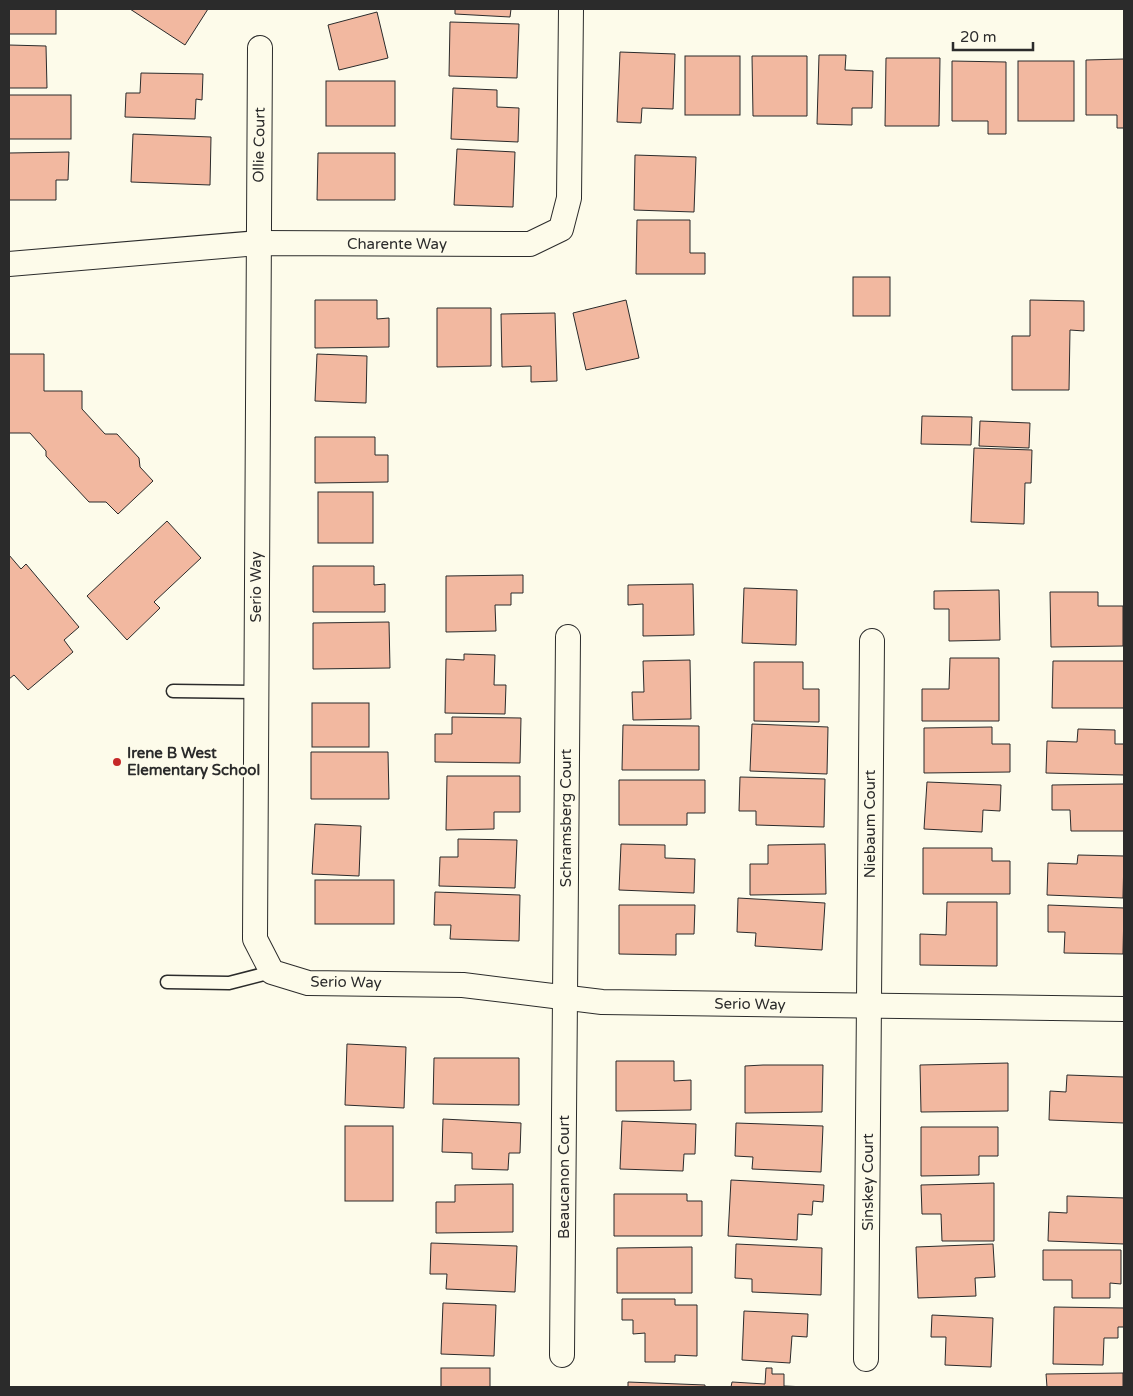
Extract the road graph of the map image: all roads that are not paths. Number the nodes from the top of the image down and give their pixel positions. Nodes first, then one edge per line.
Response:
1 (571, 9) edge
2 (260, 48) dead end
3 (258, 243) junction
4 (9, 264) edge
5 (568, 638) dead end
6 (872, 641) dead end
7 (173, 691) dead end
8 (255, 692) junction
9 (272, 972) junction
10 (167, 982) dead end
11 (565, 999) junction
12 (869, 1006) junction
13 (1124, 1009) edge
14 (562, 1355) dead end
15 (866, 1359) dead end

1 - 3 street, Charente Way
2 - 3 street, Ollie Court
3 - 4 street, Charente Way
3 - 8 street, Serio Way
5 - 11 street, Schramsberg Court
6 - 12 street, Niebaum Court
7 - 8 lane
8 - 9 street, Serio Way
9 - 10 lane
9 - 11 street, Serio Way
11 - 12 street, Serio Way
11 - 14 street, Beaucanon Court
12 - 13 street, Serio Way
12 - 15 street, Sinskey Court

